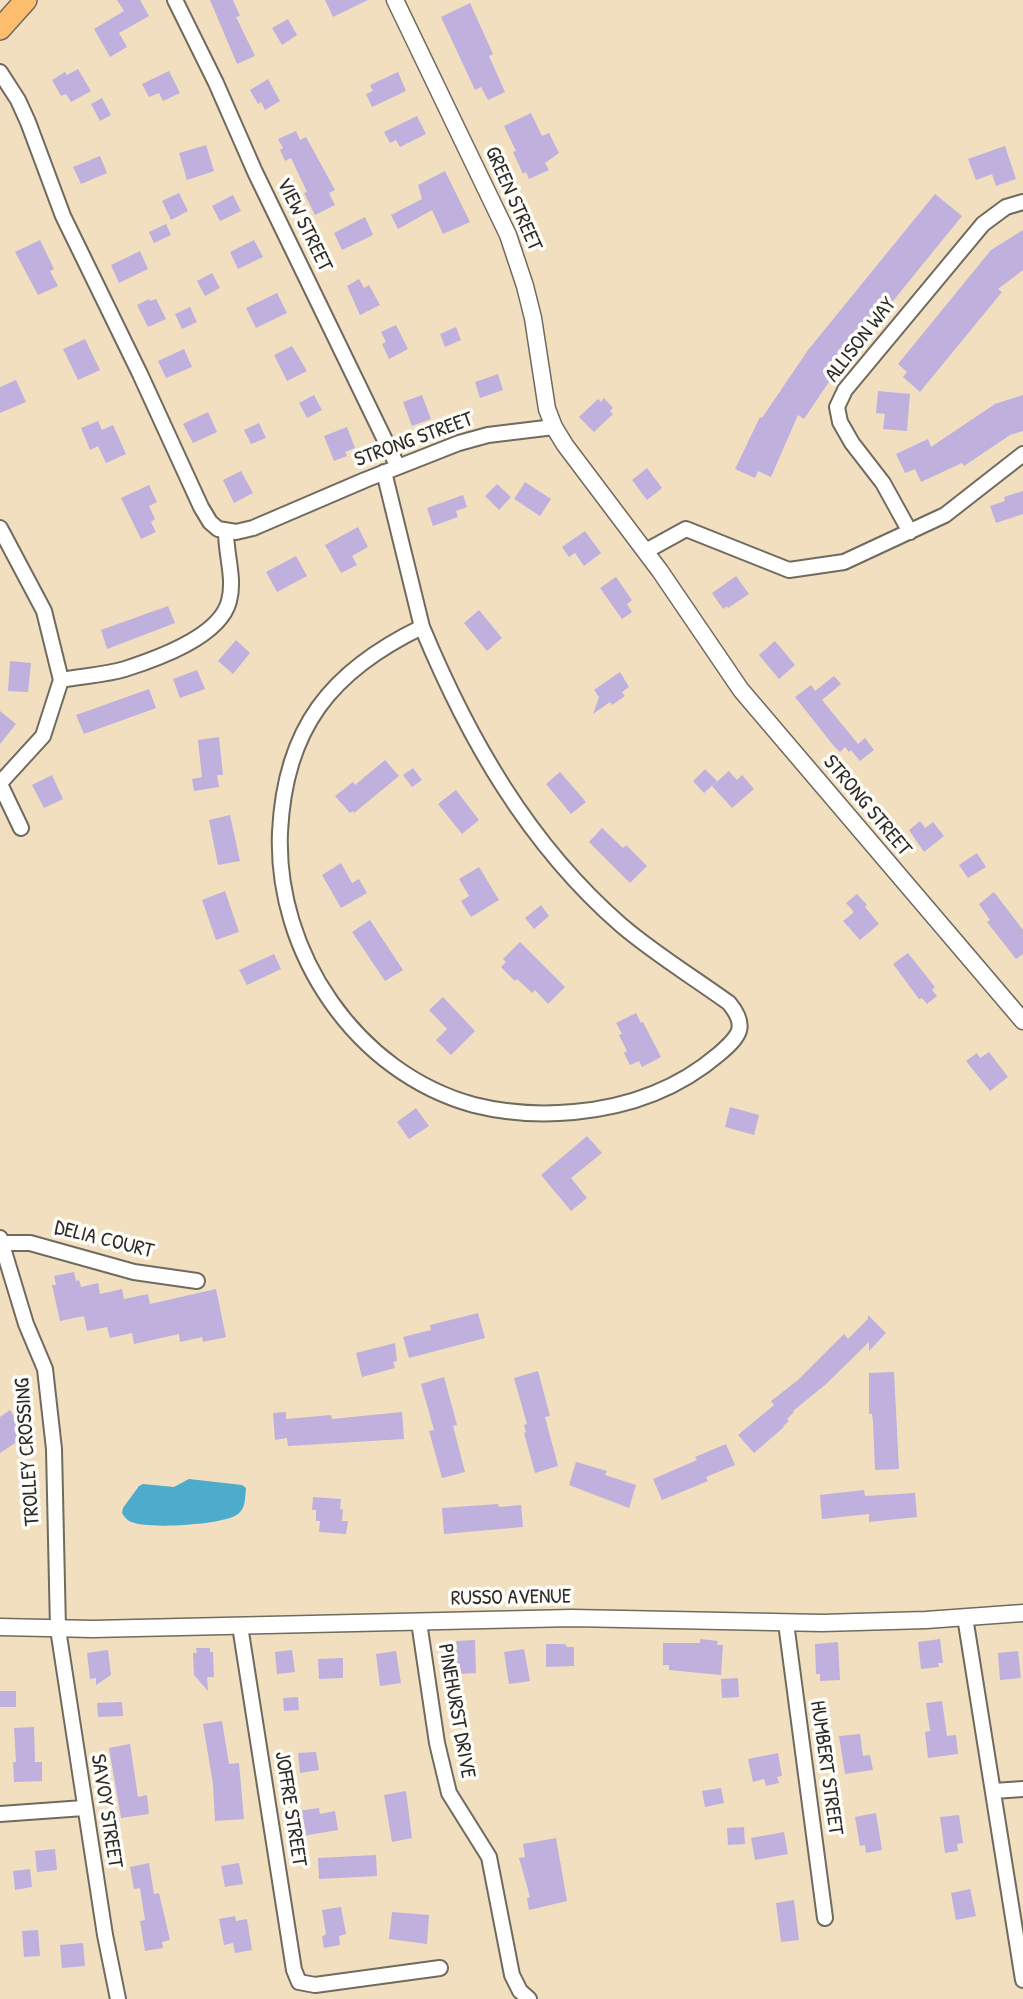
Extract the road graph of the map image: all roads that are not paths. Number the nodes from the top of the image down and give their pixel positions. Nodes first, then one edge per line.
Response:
1 (26, 0) edge
2 (175, 0) edge
3 (395, 0) edge
4 (0, 29) edge
5 (0, 72) edge
6 (1023, 202) edge
7 (554, 428) junction
8 (1023, 454) edge
9 (391, 470) junction
10 (0, 527) edge
11 (226, 532) junction
12 (910, 532) junction
13 (646, 551) junction
14 (422, 626) junction
15 (61, 680) junction
16 (0, 783) edge
17 (21, 828) dead end
18 (1023, 1021) edge
19 (1, 1241) edge
20 (197, 1281) dead end
21 (1023, 1613) edge
22 (965, 1617) junction
23 (419, 1622) junction
24 (786, 1623) junction
25 (240, 1626) junction
26 (0, 1628) edge
27 (58, 1629) junction
28 (1023, 1789) edge
29 (994, 1791) junction
30 (84, 1808) junction
31 (0, 1814) edge
32 (825, 1918) dead end
33 (1021, 1962) edge
34 (440, 1968) dead end
35 (1023, 1980) edge
36 (118, 1999) edge
37 (529, 1999) edge

1 - 4 main road
2 - 9 street, VIEW STREET
3 - 7 street, GREEN STREET
5 - 11 street
6 - 12 street, ALLISON WAY
7 - 9 street, STRONG STREET
7 - 13 street, STRONG STREET
8 - 12 street
9 - 11 street, STRONG STREET
9 - 14 street, VIEW STREET
10 - 15 street
11 - 15 street
12 - 13 street
13 - 18 street, STRONG STREET
14 - 14 street, VIEW STREET
15 - 16 street
16 - 17 street
19 - 20 street, DELIA COURT
19 - 27 street, TROLLEY CROSSING
21 - 22 street, RUSSO AVENUE
22 - 24 street, RUSSO AVENUE
22 - 29 street
23 - 24 street, RUSSO AVENUE
23 - 25 street, RUSSO AVENUE
23 - 37 street, PINEHURST DRIVE
24 - 32 street, HUMBERT STREET
25 - 27 street, RUSSO AVENUE
25 - 34 street, JOFFRE STREET
26 - 27 street, RUSSO AVENUE
27 - 30 street, SAVOY STREET
28 - 29 street
29 - 33 street
30 - 31 street
30 - 36 street, SAVOY STREET
33 - 35 street

